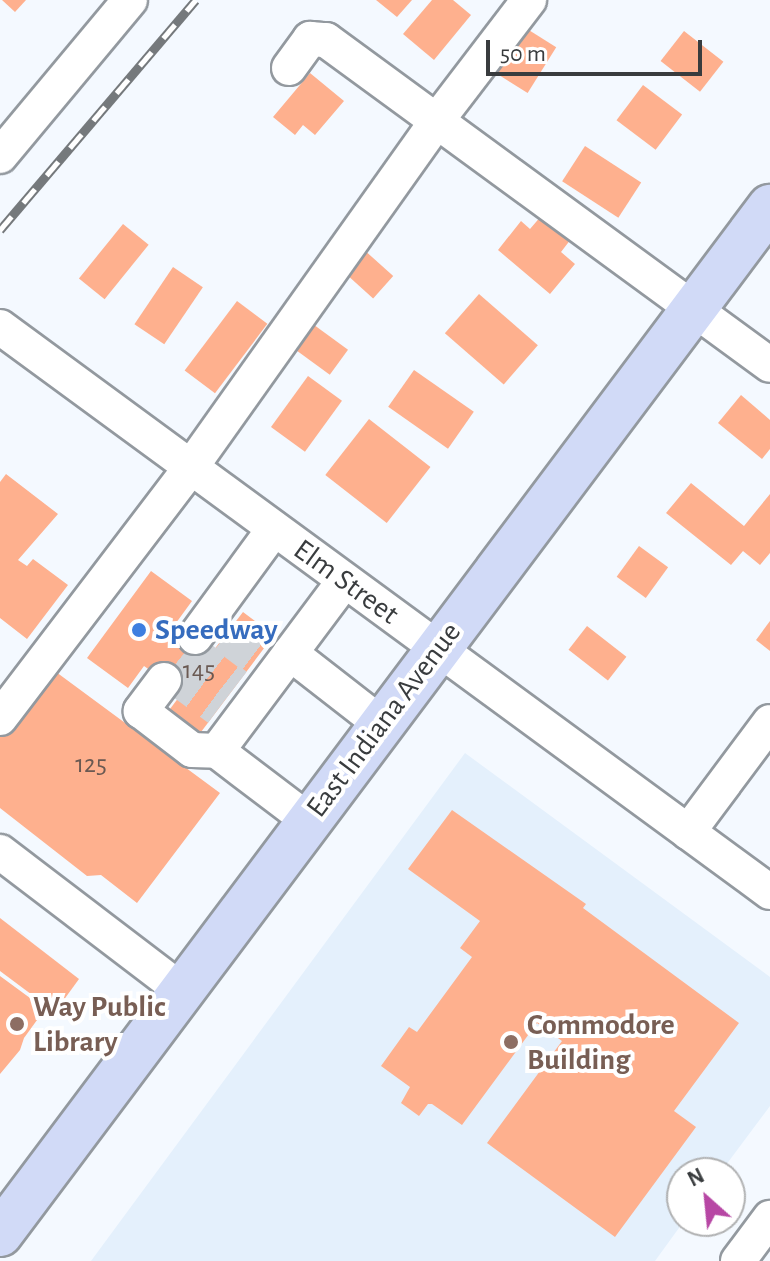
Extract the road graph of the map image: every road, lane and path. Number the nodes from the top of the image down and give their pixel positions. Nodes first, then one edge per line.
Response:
1 (130, 0) edge
2 (529, 0) edge
3 (289, 68) dead end
4 (438, 119) junction
5 (0, 156) edge
6 (770, 207) edge
7 (694, 308) junction
8 (0, 327) edge
9 (770, 365) edge
10 (191, 467) junction
11 (274, 529) junction
12 (344, 581) junction
13 (209, 631) dead end
14 (437, 648) junction
15 (164, 680) dead end
16 (248, 695) junction
17 (0, 718) edge
18 (770, 722) edge
19 (380, 723) junction
20 (308, 820) junction
21 (688, 832) junction
22 (0, 852) edge
23 (770, 892) edge
24 (181, 990) junction
25 (770, 1218) edge
26 (0, 1234) edge
27 (738, 1261) edge

1 - 5 street
2 - 4 street
3 - 4 street
4 - 7 street
4 - 10 street
6 - 7 main road, East Indiana Avenue
7 - 9 street
7 - 14 main road, East Indiana Avenue
8 - 10 street, Elm Street
10 - 11 street, Elm Street
10 - 17 street
11 - 12 street, Elm Street
11 - 13 street
12 - 14 street, Elm Street
12 - 16 street
14 - 19 main road, East Indiana Avenue
14 - 21 street, Elm Street
15 - 16 street
16 - 19 street
16 - 20 street
18 - 21 street
19 - 20 main road, East Indiana Avenue
20 - 24 main road, East Indiana Avenue
21 - 23 street, Elm Street
22 - 24 street
24 - 26 main road, East Indiana Avenue
25 - 27 street

